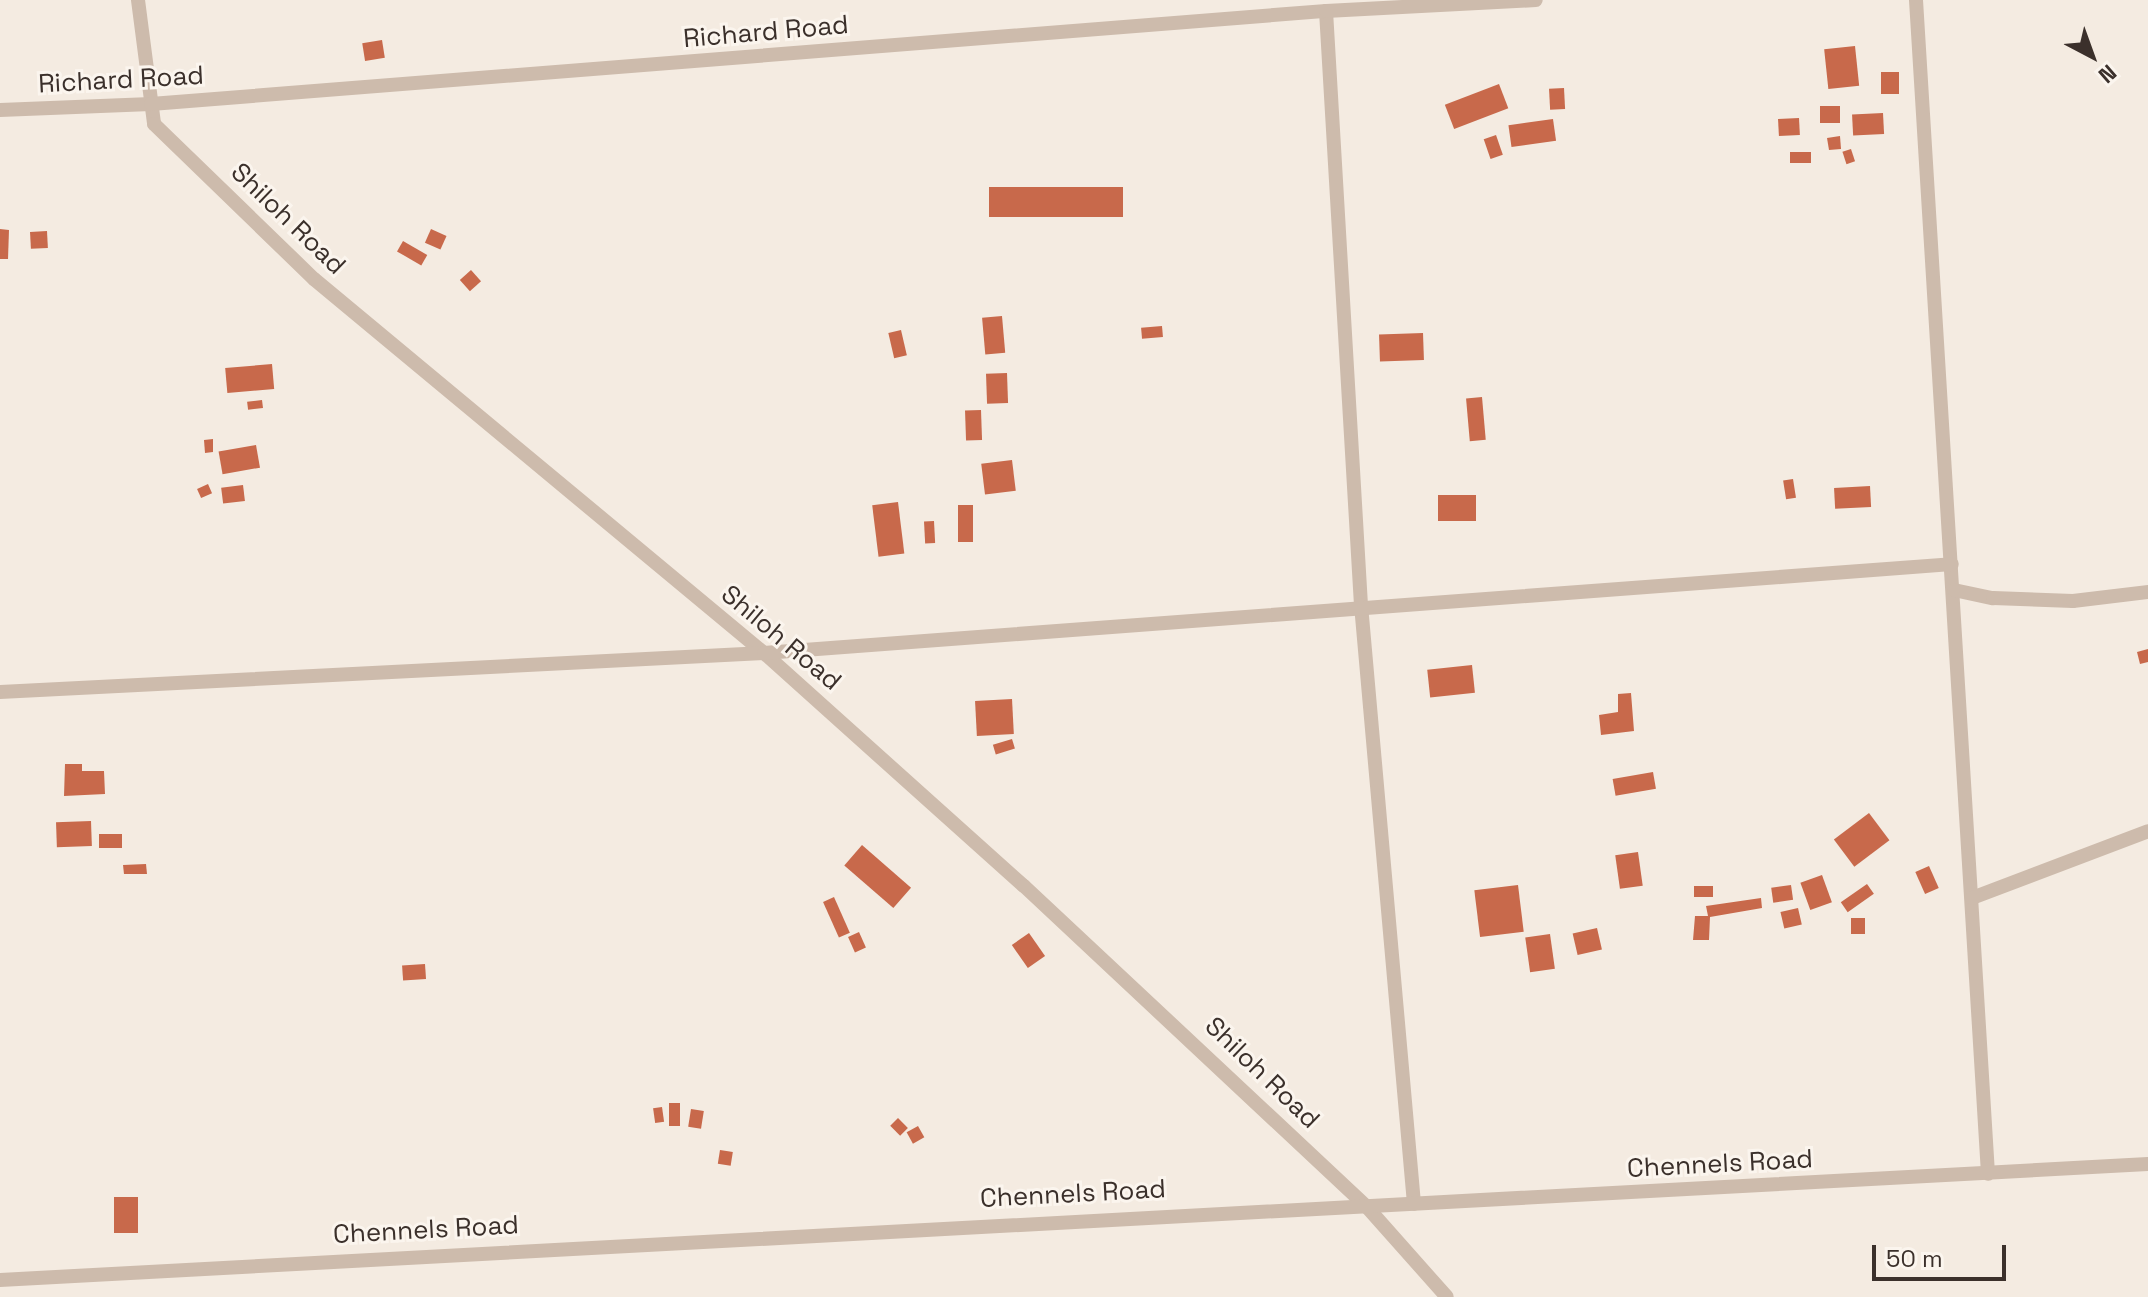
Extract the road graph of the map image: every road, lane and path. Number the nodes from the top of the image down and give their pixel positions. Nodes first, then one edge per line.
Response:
1 (138, 0) edge
2 (1536, 0) edge
3 (1916, 0) edge
4 (1326, 11) junction
5 (151, 104) junction
6 (0, 110) edge
7 (1952, 564) junction
8 (1954, 590) junction
9 (2148, 592) edge
10 (1361, 605) junction
11 (764, 653) junction
12 (0, 692) edge
13 (2148, 831) edge
14 (1972, 898) junction
15 (2148, 1164) edge
16 (1988, 1174) junction
17 (1414, 1204) junction
18 (1367, 1207) junction
19 (0, 1280) edge
20 (1447, 1297) edge

1 - 5 street, Shiloh Road
2 - 4 street, Richard Road
3 - 7 street
4 - 5 street, Richard Road
4 - 10 street
5 - 6 street, Richard Road
5 - 11 street, Shiloh Road
7 - 8 street
7 - 10 street
8 - 9 street
8 - 14 street
10 - 11 street
10 - 17 street
11 - 12 street
11 - 18 street, Shiloh Road
13 - 14 street
14 - 16 street
15 - 16 street, Chennels Road
16 - 17 street, Chennels Road
17 - 18 street, Chennels Road
18 - 19 street, Chennels Road
18 - 20 street, Shiloh Road

